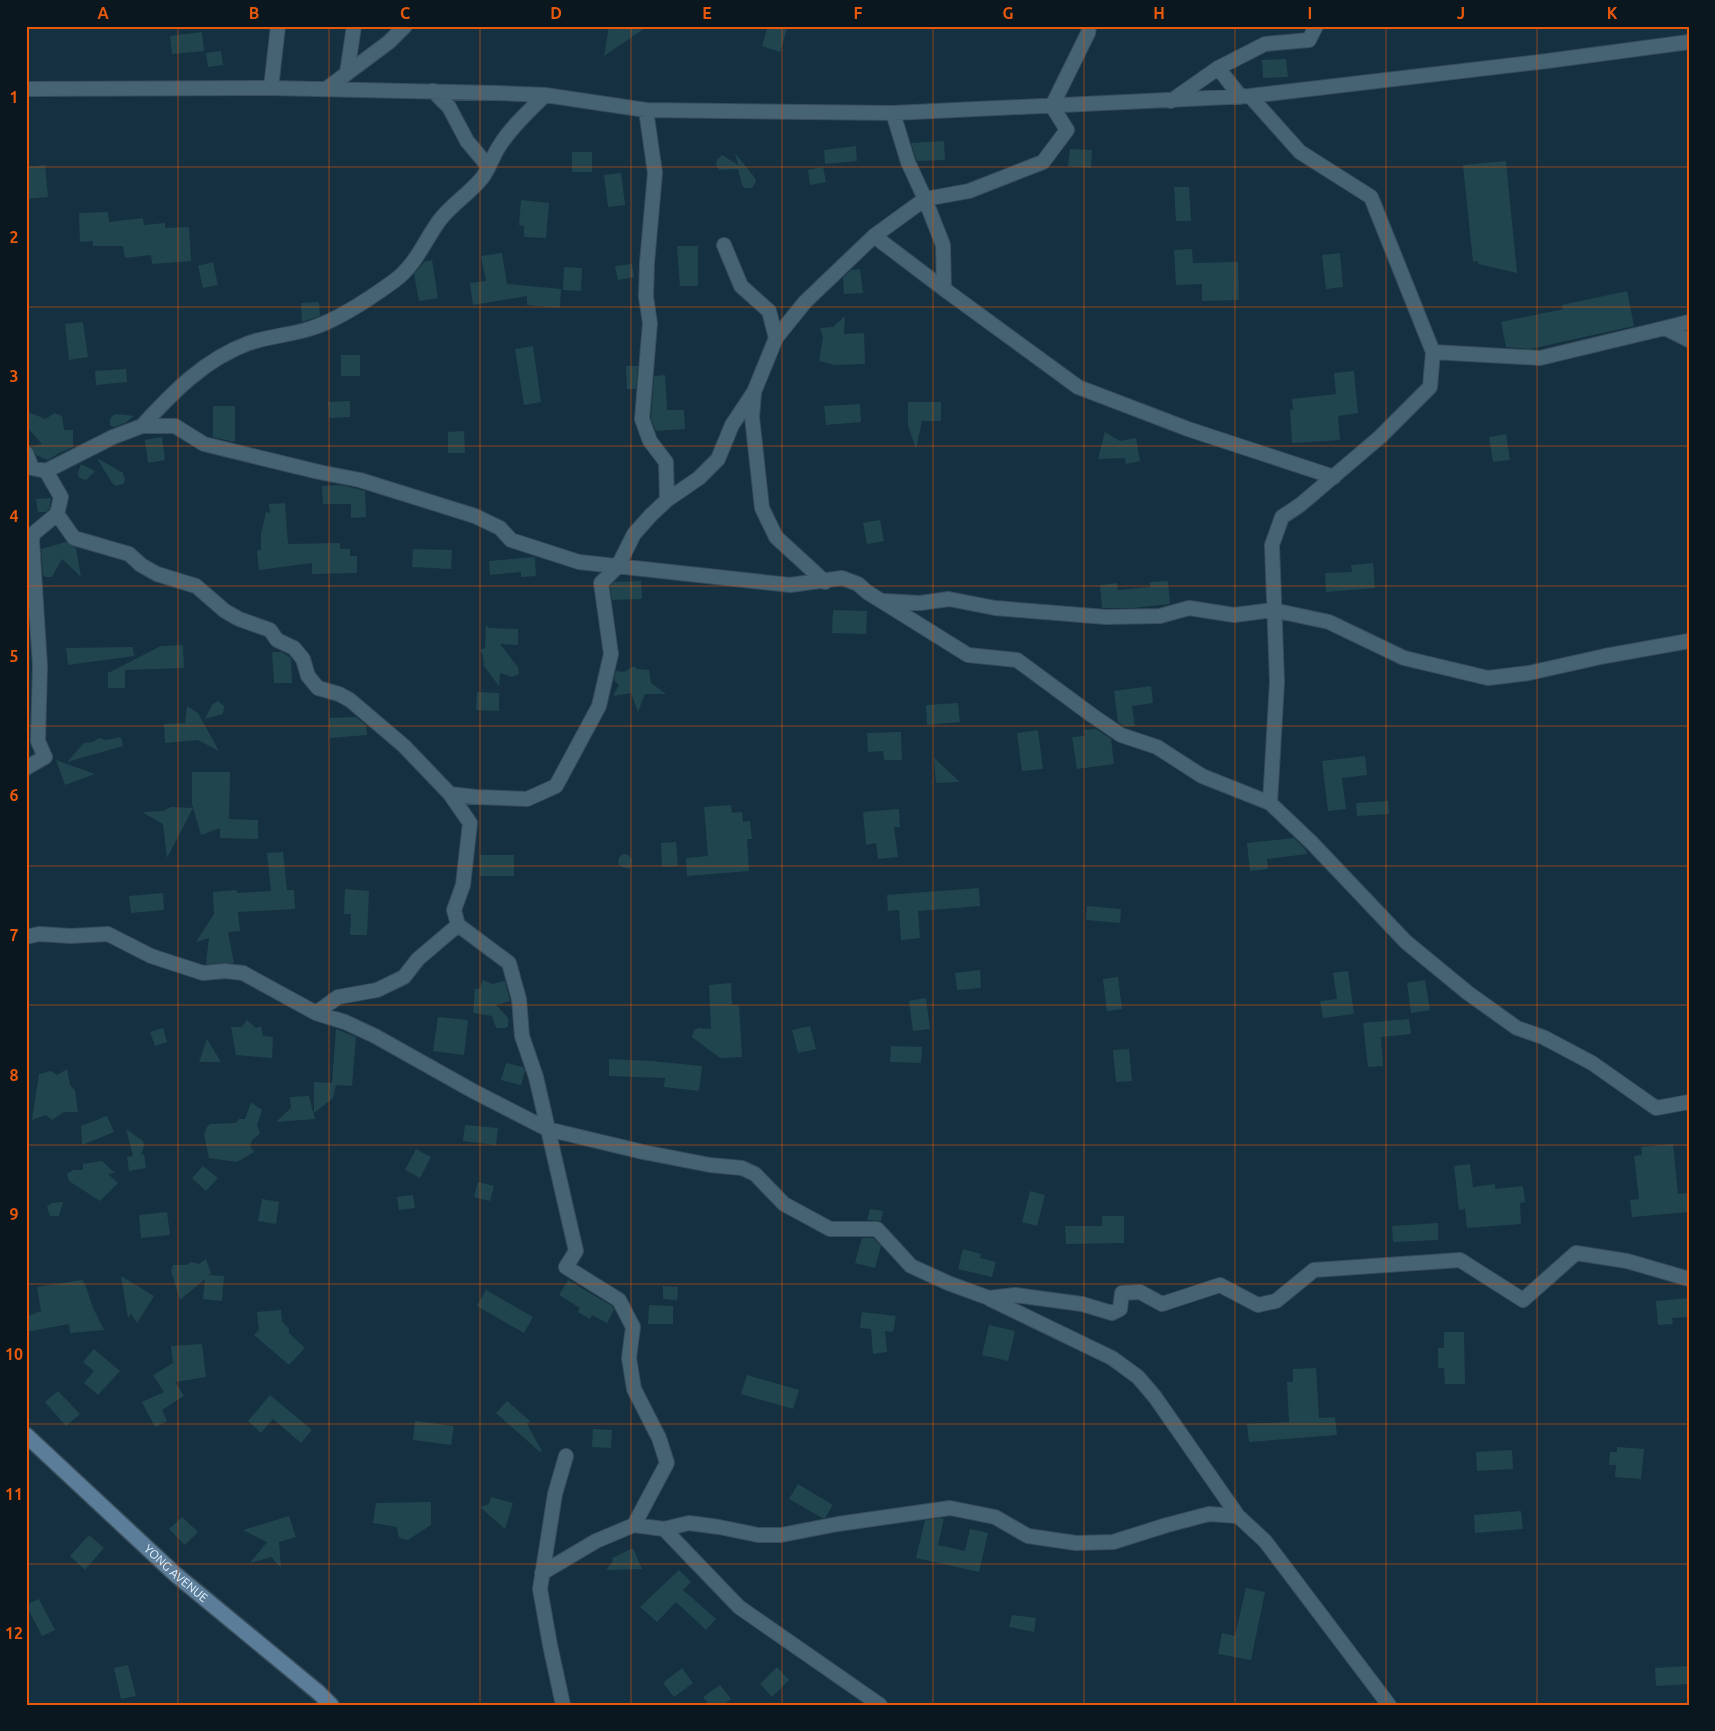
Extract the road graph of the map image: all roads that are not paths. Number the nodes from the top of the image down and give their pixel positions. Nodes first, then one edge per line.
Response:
1 (278, 26) edge
2 (354, 26) edge
3 (405, 26) edge
4 (1089, 26) edge
5 (1316, 26) edge
6 (1689, 42) edge
7 (1218, 68) junction
8 (347, 73) junction
9 (271, 88) junction
10 (26, 89) edge
11 (326, 89) junction
12 (433, 92) junction
13 (546, 95) junction
14 (1245, 97) junction
15 (1171, 101) junction
16 (1052, 106) junction
17 (646, 110) junction
18 (893, 113) junction
19 (488, 166) junction
20 (925, 199) junction
21 (874, 236) junction
22 (724, 245) dead end
23 (944, 289) junction
24 (1689, 322) edge
25 (1665, 328) junction
26 (776, 338) junction
27 (1689, 340) edge
28 (1433, 352) junction
29 (754, 392) junction
30 (142, 426) junction
31 (26, 453) edge
32 (29, 468) edge
33 (46, 471) junction
34 (1334, 477) junction
35 (668, 500) junction
36 (56, 514) junction
37 (618, 566) junction
38 (825, 582) junction
39 (884, 601) junction
40 (1273, 610) junction
41 (1689, 641) edge
42 (40, 666) junction
43 (26, 670) edge
44 (26, 768) edge
45 (450, 794) junction
46 (1270, 803) junction
47 (458, 925) junction
48 (26, 937) edge
49 (316, 1013) junction
50 (1689, 1102) edge
51 (547, 1129) junction
52 (1689, 1279) edge
53 (989, 1298) junction
54 (26, 1436) edge
55 (566, 1456) dead end
56 (1238, 1516) junction
57 (634, 1525) junction
58 (664, 1529) junction
59 (542, 1573) junction
60 (331, 1705) edge
61 (563, 1705) edge
62 (880, 1705) edge
63 (1389, 1705) edge

1 - 9 street
2 - 8 street
3 - 8 street
4 - 16 street
5 - 7 street
6 - 14 street
7 - 14 street
7 - 15 street
8 - 11 street
9 - 10 street
9 - 11 street
11 - 12 street
12 - 13 street
12 - 19 street
13 - 17 street
13 - 19 street
14 - 15 street
14 - 28 street
15 - 16 street
16 - 18 street
16 - 20 street
17 - 18 street
17 - 35 street
18 - 20 street
19 - 30 street
20 - 21 street
20 - 23 street
21 - 23 street
21 - 26 street
22 - 26 street
23 - 34 street
24 - 25 street
25 - 27 street
25 - 28 street
26 - 29 street
28 - 34 street
29 - 35 street
29 - 38 street
30 - 33 street
30 - 37 street
31 - 32 street
32 - 33 street
33 - 36 street
34 - 40 street
35 - 37 street
36 - 42 street
36 - 45 street
37 - 38 street
37 - 45 street
38 - 39 street
39 - 40 street
39 - 46 street
40 - 41 street
40 - 46 street
42 - 43 street
42 - 44 street
45 - 47 street
46 - 50 street
47 - 49 street
47 - 51 street
48 - 49 street
49 - 51 street
51 - 53 street
51 - 57 street
52 - 53 street
53 - 56 street
54 - 60 street, YONG AVENUE
55 - 59 street
56 - 58 street
56 - 63 street
57 - 58 street
57 - 59 street
58 - 62 street
59 - 61 street

